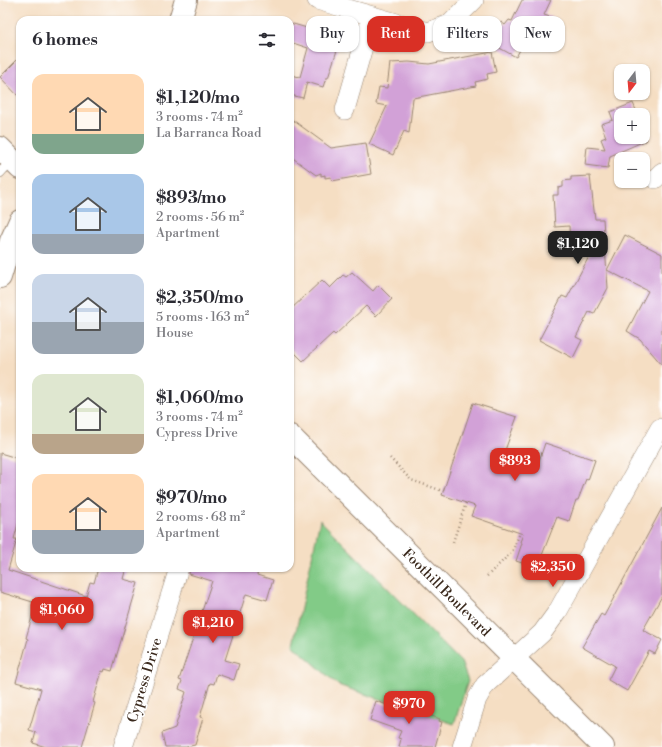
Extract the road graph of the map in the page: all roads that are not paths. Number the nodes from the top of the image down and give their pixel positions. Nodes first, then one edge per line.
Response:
1 (186, 0) edge
2 (317, 0) edge
3 (474, 0) edge
4 (181, 16) edge
5 (372, 16) edge
6 (425, 31) edge
7 (367, 33) edge
8 (345, 110) dead end
9 (16, 230) edge
10 (0, 277) edge
11 (661, 426) edge
12 (294, 440) edge
13 (178, 572) edge
14 (515, 659) junction
15 (124, 747) edge
16 (462, 747) edge
17 (603, 747) edge

1 - 4 main road
2 - 5 street
3 - 6 street
7 - 8 street
9 - 10 main road
11 - 14 street
12 - 14 main road, Foothill Boulevard
13 - 15 street, Cypress Drive
14 - 16 street
14 - 17 main road, Foothill Boulevard

